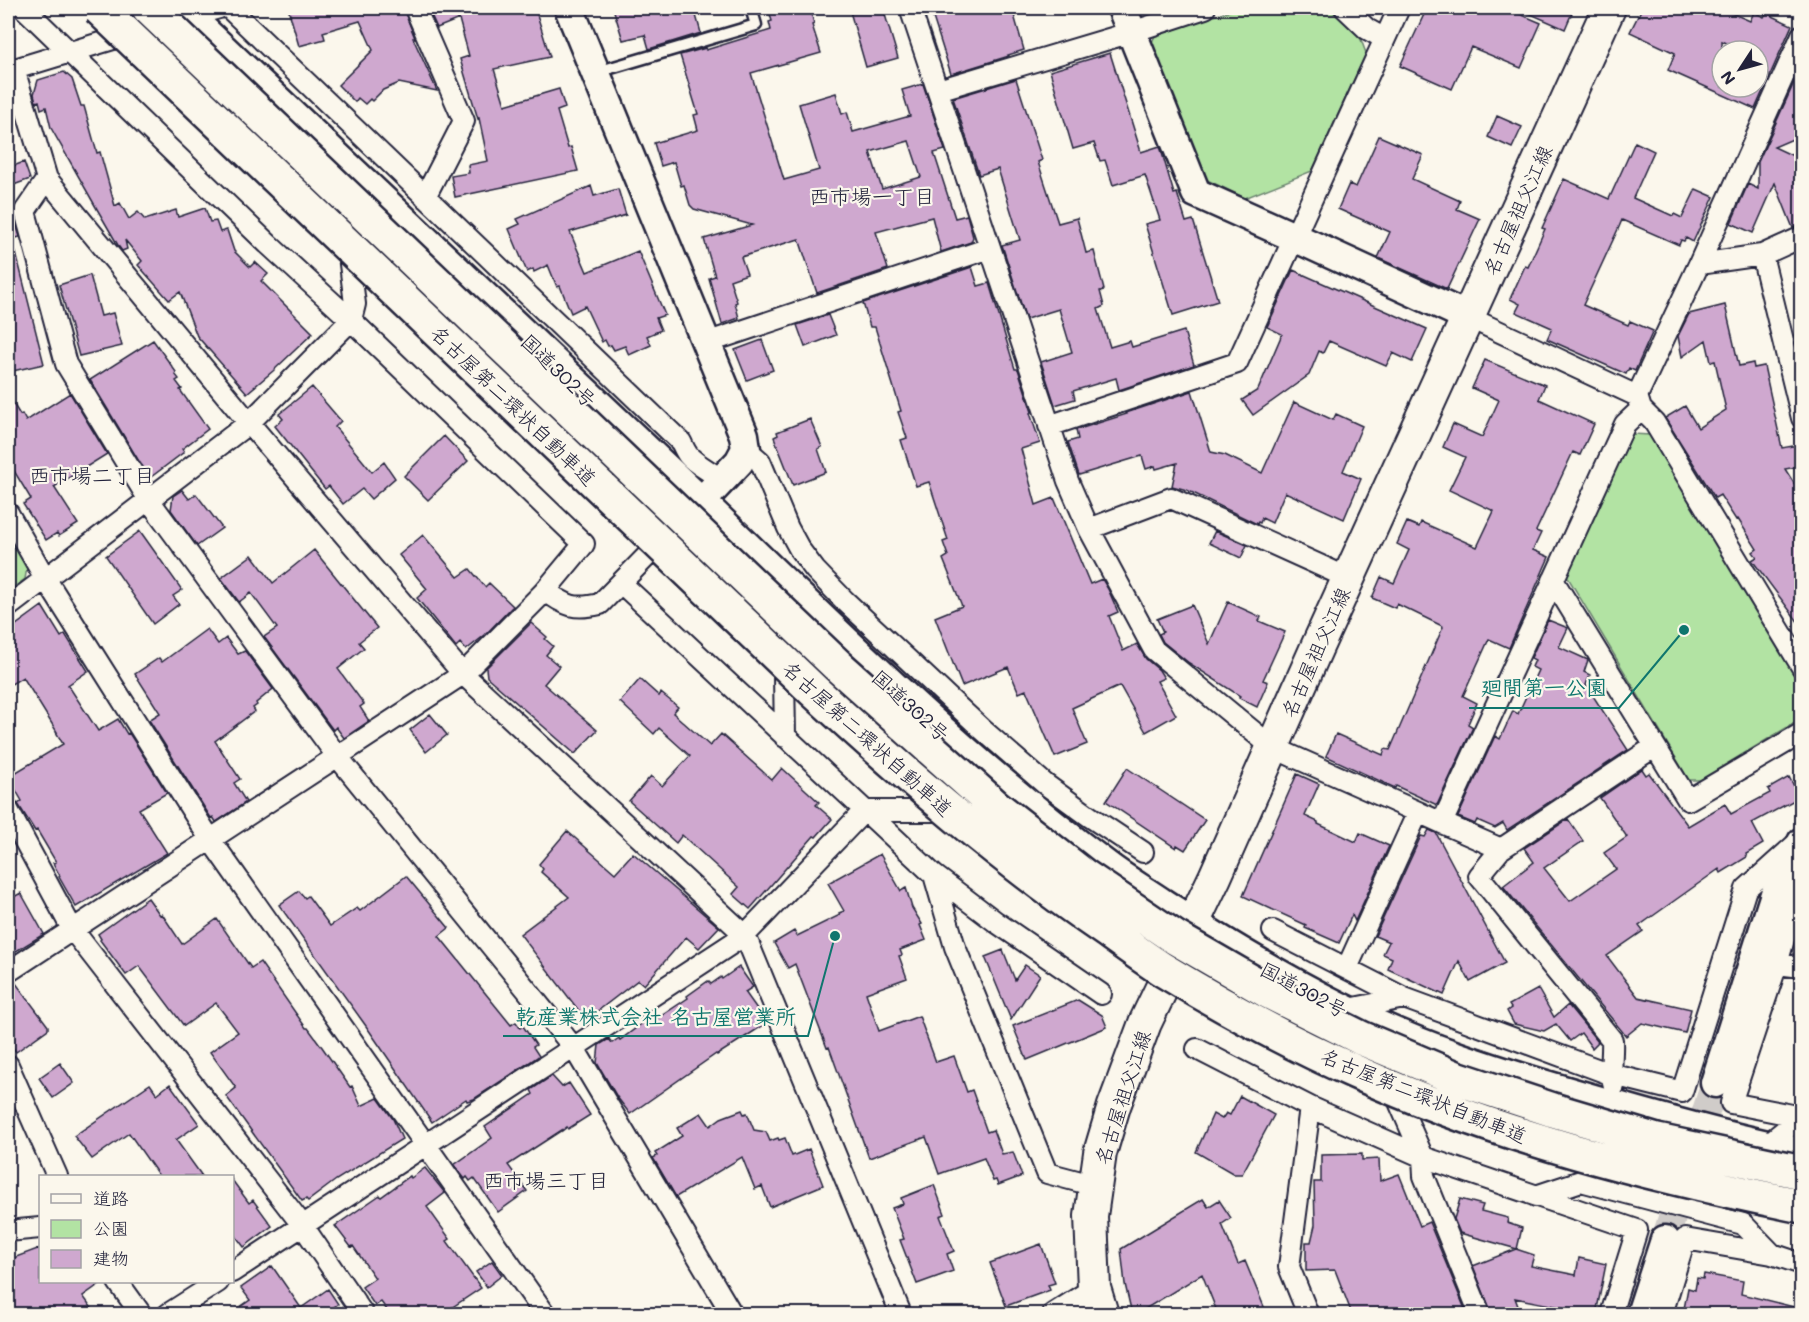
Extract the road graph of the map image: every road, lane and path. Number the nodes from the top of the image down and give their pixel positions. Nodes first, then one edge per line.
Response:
1 (24, 8) edge
2 (99, 8) edge
3 (149, 8) edge
4 (219, 8) edge
5 (229, 8) edge
6 (415, 8) edge
7 (568, 8) edge
8 (751, 8) edge
9 (910, 8) edge
10 (1205, 8) edge
11 (1345, 8) edge
12 (1399, 8) edge
13 (1609, 8) edge
14 (182, 12) edge
15 (1127, 20) edge
16 (1802, 35) edge
17 (1385, 39) junction
18 (69, 51) junction
19 (11, 70) edge
20 (595, 73) junction
21 (938, 90) junction
22 (382, 156) junction
23 (334, 157) junction
24 (47, 179) junction
25 (425, 197) junction
26 (1294, 237) junction
27 (1802, 237) edge
28 (990, 248) junction
29 (1762, 255) junction
30 (1699, 264) junction
31 (550, 317) junction
32 (1468, 317) junction
33 (351, 320) junction
34 (706, 343) junction
35 (556, 367) junction
36 (1639, 402) junction
37 (1802, 418) edge
38 (249, 423) junction
39 (1049, 426) junction
40 (747, 449) junction
41 (722, 480) junction
42 (149, 500) junction
43 (699, 504) junction
44 (8, 513) edge
45 (1089, 529) junction
46 (45, 578) junction
47 (1348, 578) junction
48 (1553, 580) junction
49 (621, 583) junction
50 (545, 591) junction
51 (792, 594) junction
52 (845, 601) junction
53 (8, 607) edge
54 (1802, 667) edge
55 (462, 674) junction
56 (983, 730) junction
57 (1802, 733) edge
58 (785, 737) junction
59 (1272, 747) junction
60 (1654, 747) junction
61 (337, 756) junction
62 (987, 772) junction
63 (8, 810) edge
64 (864, 811) junction
65 (1032, 811) junction
66 (1418, 812) junction
67 (1442, 823) junction
68 (210, 839) junction
69 (1802, 841) edge
70 (1501, 849) junction
71 (1143, 852) dead end
72 (1802, 860) edge
73 (934, 875) junction
74 (1193, 926) junction
75 (72, 929) junction
76 (1273, 931) dead end
77 (745, 935) junction
78 (1777, 964) junction
79 (1802, 967) edge
80 (1347, 968) junction
81 (8, 972) edge
82 (1101, 994) dead end
83 (1404, 998) junction
84 (1353, 1016) junction
85 (574, 1048) junction
86 (1197, 1049) dead end
87 (8, 1065) edge
88 (1610, 1074) junction
89 (1715, 1083) tunnel mouth
90 (1310, 1107) junction
91 (1622, 1110) junction
92 (1801, 1117) edge
93 (426, 1145) junction
94 (1764, 1147) junction
95 (1802, 1155) edge
96 (1423, 1157) junction
97 (1802, 1172) edge
98 (57, 1175) edge
99 (1096, 1186) junction
100 (1536, 1196) junction
101 (1802, 1206) edge
102 (303, 1226) junction
103 (39, 1228) edge
104 (8, 1231) edge
105 (1665, 1240) tunnel mouth
106 (1772, 1254) junction
107 (1802, 1264) edge
108 (234, 1271) edge
109 (119, 1283) edge
110 (215, 1283) edge
111 (1098, 1301) edge
112 (141, 1314) edge
113 (168, 1314) edge
114 (363, 1314) edge
115 (545, 1314) edge
116 (732, 1314) edge
117 (901, 1314) edge
118 (1053, 1314) edge
119 (1308, 1314) edge
120 (1480, 1314) edge
121 (1611, 1314) edge
122 (1641, 1314) edge
123 (1662, 1314) edge

1 - 18 street
2 - 101 highway, 名古屋第二環状自動車道, bridge
3 - 97 highway, 名古屋第二環状自動車道, bridge
4 - 14 street
5 - 22 street
6 - 25 street
7 - 20 street
8 - 20 lane
9 - 21 street
10 - 15 street
11 - 17 street
12 - 17 street
13 - 32 main road, 名古屋祖父江線
14 - 18 street
14 - 23 highway, 国道302号
15 - 21 street
15 - 26 street
16 - 30 street
17 - 26 street
18 - 19 street
18 - 33 street
19 - 24 street
20 - 34 street
21 - 28 street
22 - 23 street
22 - 25 street
23 - 33 street
23 - 35 highway, 国道302号
24 - 38 street
24 - 42 street
25 - 31 street
26 - 32 street
26 - 39 street
27 - 29 street
28 - 34 street
28 - 39 street
29 - 30 street
29 - 37 street
30 - 36 street
31 - 35 street
31 - 41 street
32 - 36 street
32 - 47 main road, 名古屋祖父江線
33 - 38 street
33 - 50 street
34 - 40 street
35 - 43 highway, 国道302号
36 - 48 street
36 - 54 street
38 - 42 street
38 - 55 street
39 - 45 street
40 - 41 street
40 - 52 street
41 - 43 street
42 - 46 street
42 - 61 street
43 - 49 street
43 - 51 highway, 国道302号
44 - 46 street
45 - 47 street
45 - 59 street
46 - 53 street
46 - 68 street
47 - 59 main road, 名古屋祖父江線
48 - 60 street
48 - 67 street
49 - 50 street
49 - 58 street
50 - 55 street
51 - 52 street
51 - 58 street
51 - 62 highway, 国道302号
52 - 56 street
55 - 61 street
55 - 77 street
56 - 62 street
56 - 71 street
57 - 60 street
58 - 64 street
59 - 66 street
59 - 74 main road, 名古屋祖父江線
60 - 70 street
61 - 68 street
61 - 85 street
62 - 65 highway, 国道302号
63 - 75 street
64 - 65 street
64 - 73 street
64 - 77 street
65 - 74 highway, 国道302号
66 - 67 street
66 - 80 street
67 - 70 street
68 - 75 street
68 - 93 street
69 - 88 street
69 - 89 street
70 - 88 street
72 - 78 street
73 - 82 street
73 - 99 street
74 - 84 highway, 国道302号
74 - 99 main road, 名古屋祖父江線
75 - 81 street
75 - 102 street
76 - 80 street
77 - 85 street
77 - 117 street
78 - 79 street
78 - 92 street
80 - 83 street
83 - 84 street
83 - 88 street
84 - 91 highway, 国道302号
84 - 96 street
85 - 93 street
85 - 116 street
86 - 90 street
87 - 98 street
88 - 91 street
90 - 96 street
90 - 119 street
91 - 94 highway, 国道302号
92 - 94 street
93 - 102 street
93 - 115 street
94 - 95 highway, 国道302号
96 - 100 street
96 - 120 street
99 - 111 main road, 名古屋祖父江線
100 - 106 street
100 - 121 street
102 - 108 street
102 - 114 street
103 - 104 street
105 - 122 street
106 - 107 street
106 - 123 street
109 - 112 street
110 - 113 street
111 - 118 street

